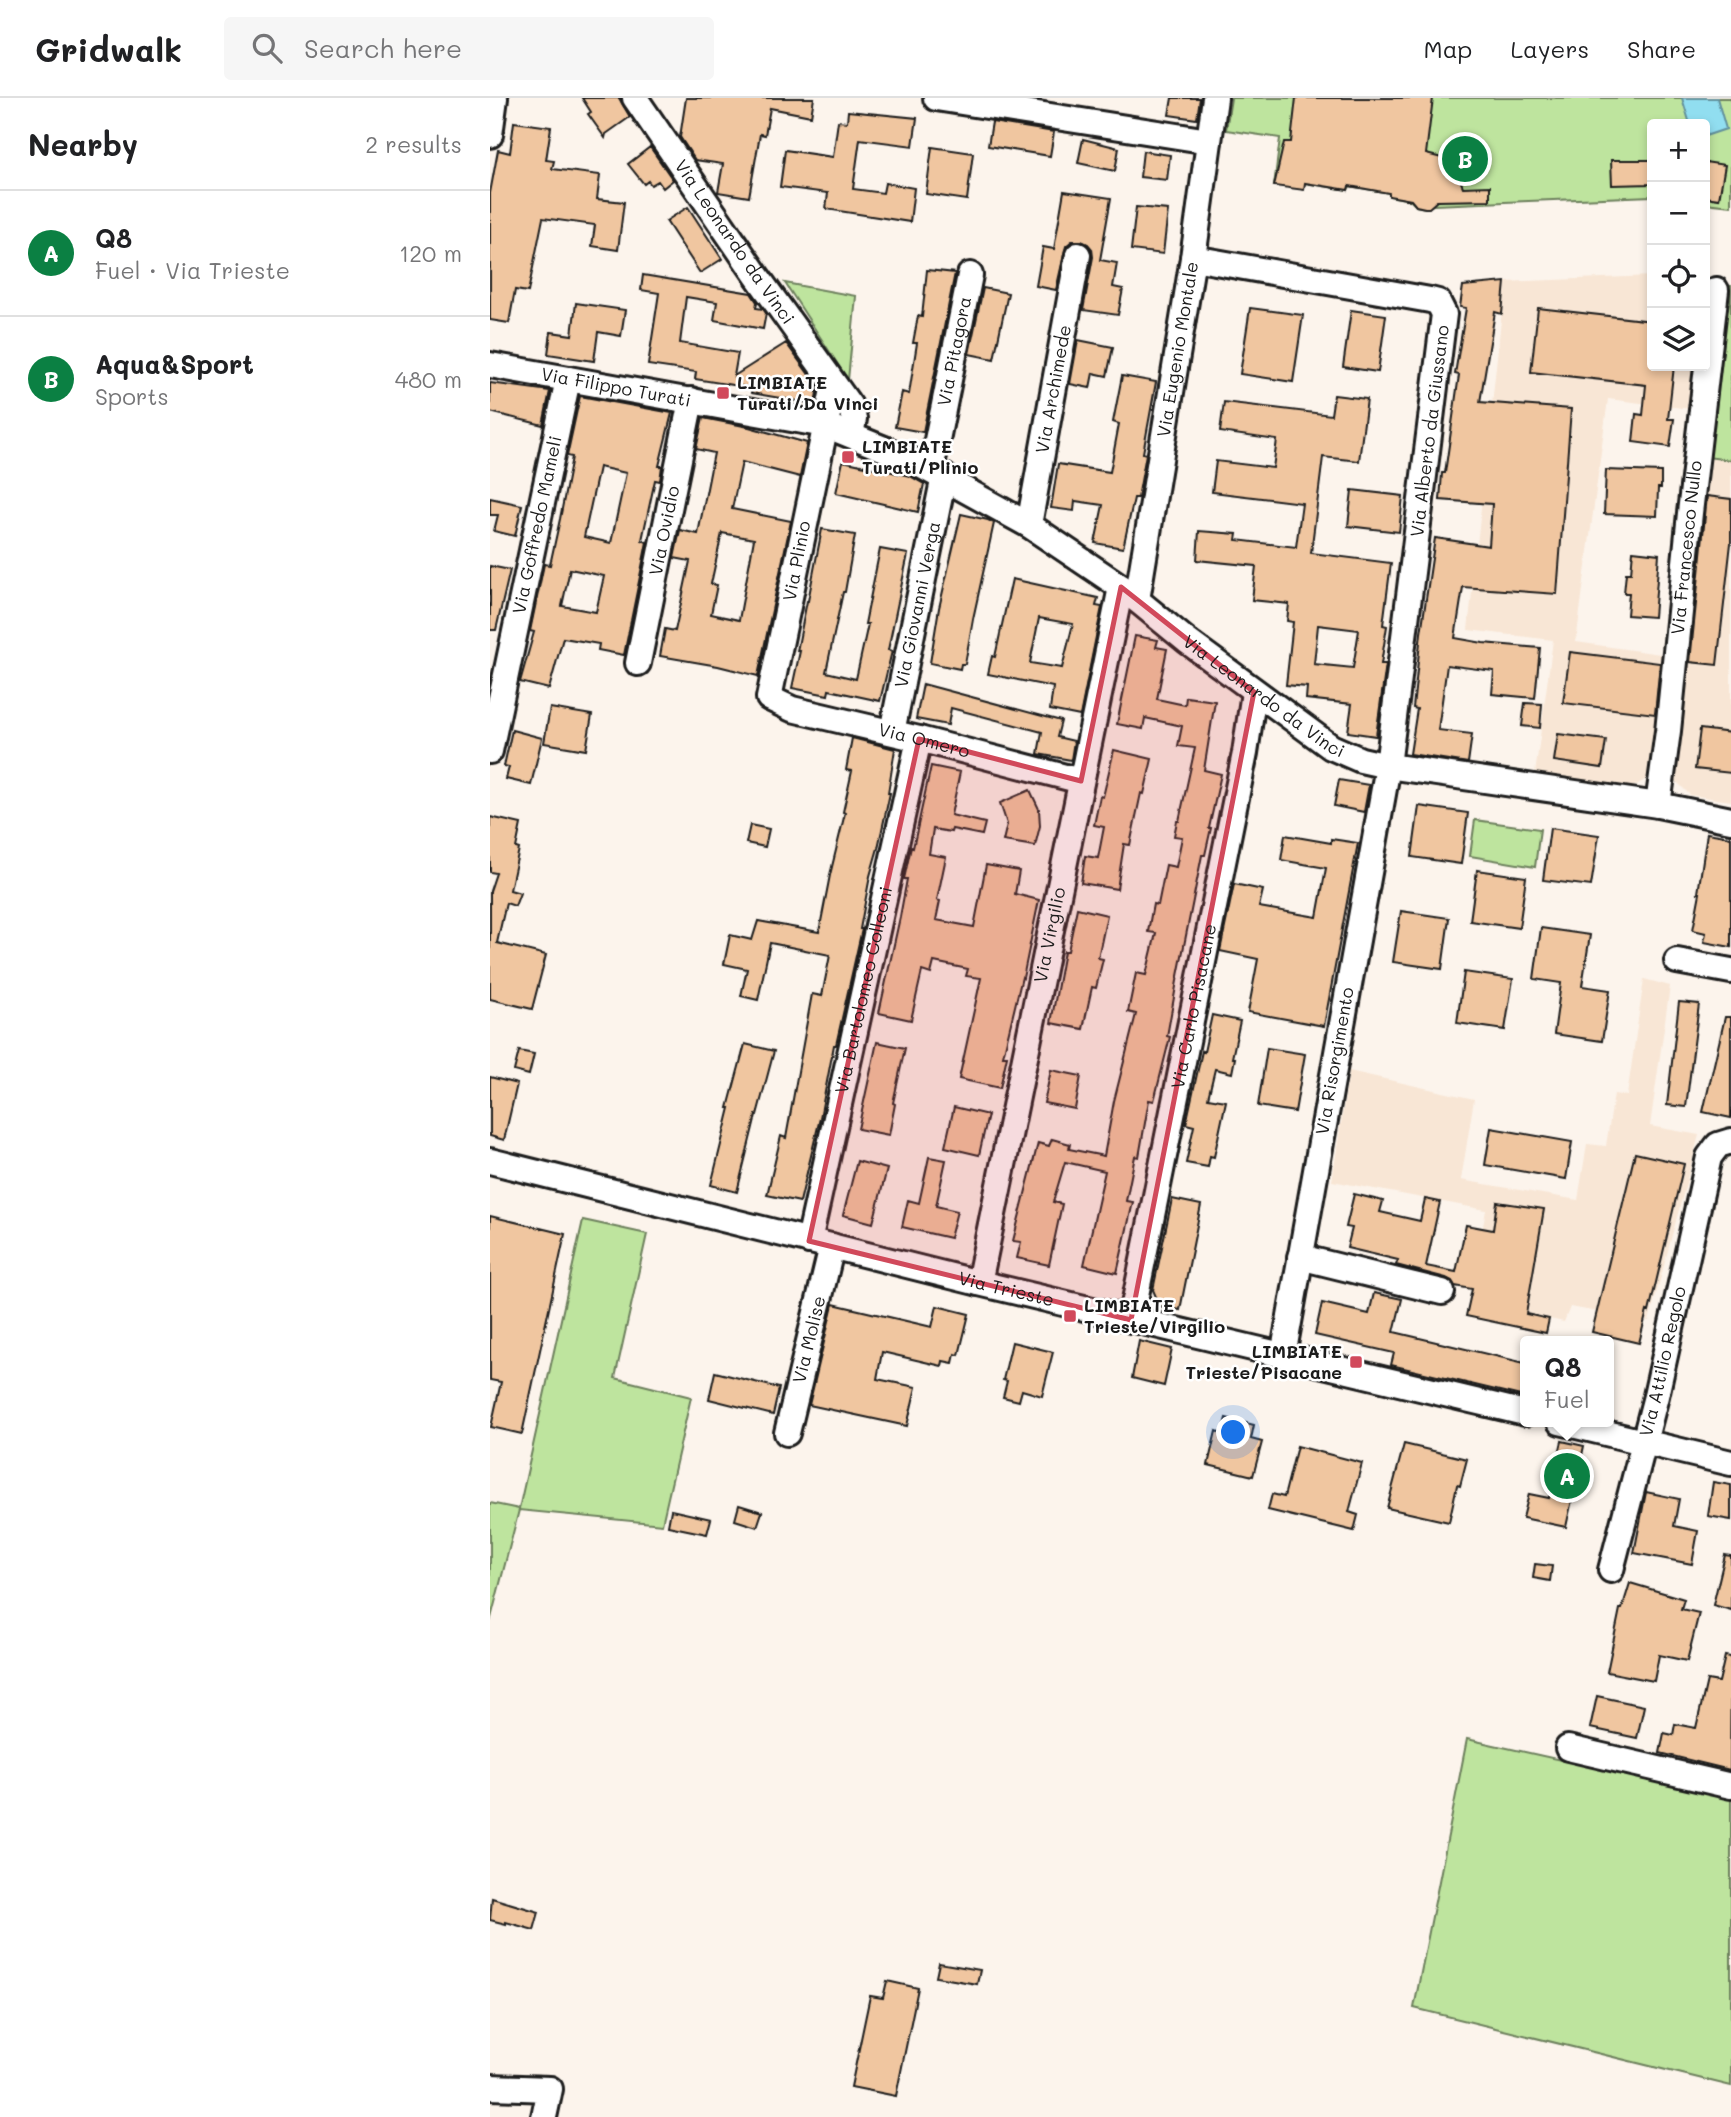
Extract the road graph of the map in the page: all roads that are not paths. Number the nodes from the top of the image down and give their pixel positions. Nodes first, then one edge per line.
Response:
1 (495, 98) edge
2 (635, 98) edge
3 (936, 98) edge
4 (1214, 98) edge
5 (1024, 105) edge
6 (490, 135) edge
7 (1209, 141) junction
8 (1078, 254) dead end
9 (1193, 258) junction
10 (970, 275) dead end
11 (1716, 290) dead end
12 (490, 365) edge
13 (568, 379) junction
14 (834, 385) junction
15 (691, 400) junction
16 (825, 425) junction
17 (851, 435) junction
18 (938, 473) junction
19 (1029, 525) junction
20 (1129, 594) junction
21 (638, 663) dead end
22 (1254, 692) junction
23 (769, 698) joint
24 (892, 732) junction
25 (919, 739) junction
26 (490, 751) edge
27 (1388, 766) junction
28 (1081, 781) junction
29 (1658, 804) junction
30 (1731, 820) edge
31 (1678, 961) dead end
32 (1731, 971) edge
33 (1721, 1146) edge
34 (490, 1161) edge
35 (820, 1243) junction
36 (1300, 1257) junction
37 (979, 1283) junction
38 (1442, 1292) dead end
39 (1131, 1320) junction
40 (1283, 1356) junction
41 (1520, 1412) edge
42 (1580, 1427) edge
43 (787, 1433) dead end
44 (1644, 1443) junction
45 (1731, 1463) edge
46 (1611, 1570) dead end
47 (1568, 1748) dead end
48 (1731, 1786) edge
49 (490, 2087) edge
50 (544, 2117) edge

1 - 6 street
2 - 14 street, Via Leonardo da Vinci
3 - 5 street
4 - 7 street, Via Eugenio Montale
5 - 7 street
7 - 9 street, Via Eugenio Montale
8 - 19 street, Via Archimede
9 - 20 street, Via Eugenio Montale
9 - 27 street, Via Alberto da Giussano
10 - 18 street, Via Pitagora
11 - 29 street, Via Francesco Nullo
12 - 13 street, Via Filippo Turati
13 - 15 street, Via Filippo Turati
13 - 26 street, Via Goffredo Mameli
14 - 16 street
14 - 17 street, Via Leonardo da Vinci
15 - 16 street, Via Filippo Turati
15 - 21 street, Via Ovidio
16 - 17 street, Via Leonardo da Vinci
16 - 23 street, Via Plinio
17 - 18 street, Via Leonardo da Vinci
18 - 19 street, Via Leonardo da Vinci
18 - 24 street, Via Giovanni Verga
19 - 20 street, Via Leonardo da Vinci
20 - 22 street, Via Leonardo da Vinci
20 - 28 street, Via Virgilio
22 - 27 street, Via Leonardo da Vinci
22 - 39 street, Via Carlo Pisacane
23 - 24 street, Via Omero
24 - 25 street, Via Omero
25 - 28 street, Via Omero
25 - 35 street, Via Bartolomeo Colleoni
27 - 29 street, Via Leonardo da Vinci
27 - 36 street, Via Risorgimento
28 - 37 street, Via Virgilio
29 - 30 street, Via Leonardo da Vinci
31 - 32 street
33 - 44 street, Via Attilio Regolo
34 - 35 street, Via Trieste
35 - 37 street, Via Trieste
35 - 43 street, Via Molise
36 - 38 street
36 - 40 street, Via Risorgimento
37 - 39 street, Via Trieste
39 - 40 street, Via Trieste
40 - 41 street, Via Trieste
42 - 44 street
44 - 45 street
44 - 46 street, Via Attilio Regolo
47 - 48 street
49 - 50 street

